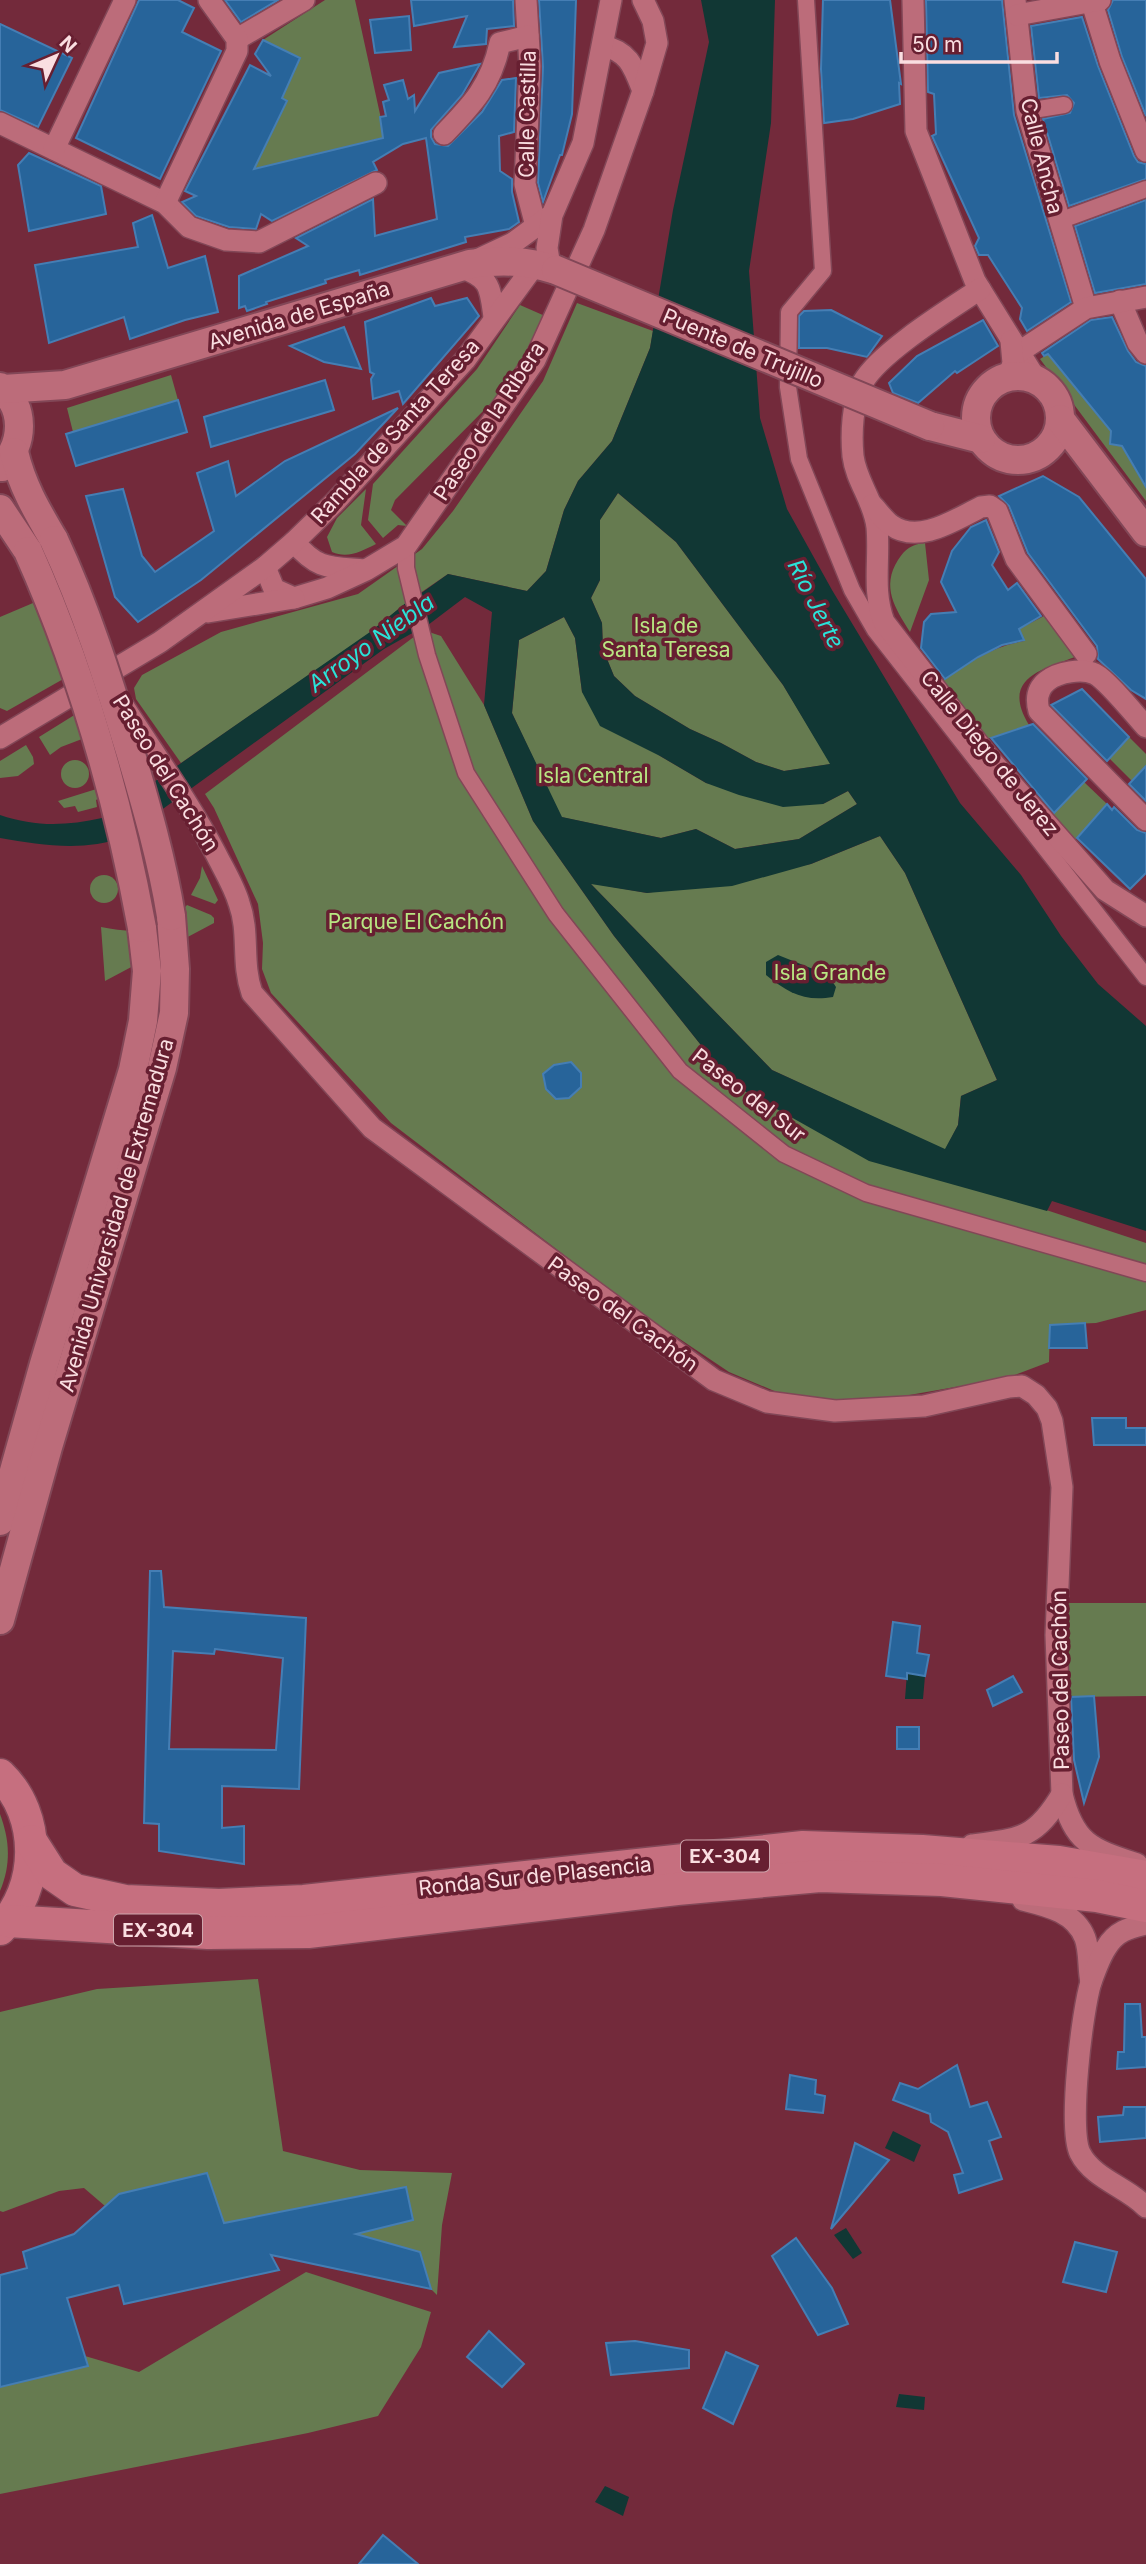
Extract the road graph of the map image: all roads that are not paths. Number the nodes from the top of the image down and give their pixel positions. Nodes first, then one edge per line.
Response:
1 (125, 0) edge
2 (209, 0) edge
3 (304, 0) edge
4 (526, 0) edge
5 (643, 0) edge
6 (806, 0) edge
7 (914, 0) edge
8 (1096, 1) edge
9 (610, 7) edge
10 (1016, 7) edge
11 (653, 21) junction
12 (528, 36) junction
13 (237, 39) junction
14 (603, 46) junction
15 (643, 91) junction
16 (1064, 105) dead end
17 (1027, 111) junction
18 (0, 123) edge
19 (444, 134) dead end
20 (54, 149) junction
21 (1146, 151) edge
22 (376, 183) dead end
23 (1146, 189) edge
24 (166, 204) junction
25 (544, 221) junction
26 (1059, 221) junction
27 (465, 265) junction
28 (546, 267) junction
29 (980, 289) junction
30 (1146, 297) edge
31 (1120, 301) junction
32 (1086, 308) junction
33 (494, 317) junction
34 (1015, 345) junction
35 (1146, 353) edge
36 (1008, 378) junction
37 (1037, 381) junction
38 (65, 385) junction
39 (1, 388) edge
40 (978, 409) junction
41 (1060, 419) junction
42 (20, 423) junction
43 (930, 426) junction
44 (981, 439) junction
45 (1047, 449) junction
46 (7, 461) edge
47 (871, 504) junction
48 (1126, 506) junction
49 (0, 509) edge
50 (892, 526) junction
51 (1146, 532) edge
52 (294, 542) junction
53 (406, 546) junction
54 (877, 565) junction
55 (265, 566) junction
56 (366, 570) junction
57 (295, 598) junction
58 (202, 613) junction
59 (1086, 654) dead end
60 (105, 677) junction
61 (1146, 727) edge
62 (1, 737) edge
63 (1146, 820) edge
64 (1145, 915) edge
65 (1146, 977) edge
66 (1146, 1273) edge
67 (0, 1521) edge
68 (0, 1620) edge
69 (0, 1775) edge
70 (1062, 1794) junction
71 (31, 1841) junction
72 (922, 1851) junction
73 (1146, 1867) edge
74 (1146, 1877) edge
75 (943, 1880) junction
76 (1146, 1906) edge
77 (1146, 1924) edge
78 (4, 1925) edge
79 (1091, 1983) junction
80 (1146, 2207) edge

1 - 20 street
2 - 13 street
3 - 13 street
4 - 12 street, Calle Castilla
5 - 11 street
6 - 65 street
7 - 29 street
8 - 10 street
8 - 21 street
9 - 11 street
9 - 14 street
10 - 17 street, Calle Ancha
11 - 15 street
12 - 19 street
12 - 25 street, Calle Castilla
13 - 24 street
14 - 15 street
14 - 25 street
15 - 53 street, Paseo de la Ribera
16 - 17 street
17 - 26 street, Calle Ancha
18 - 20 street
20 - 24 street
22 - 24 street
23 - 26 street
25 - 27 street
25 - 28 street
26 - 32 street, Calle Ancha
27 - 28 main road, Avenida de España
27 - 33 street
27 - 38 main road, Avenida de España
28 - 33 street, Rambla de Santa Teresa
28 - 43 main road, Puente de Trujillo, bridge
29 - 34 street
29 - 47 street
30 - 31 street
31 - 32 street
31 - 35 street
32 - 34 street
33 - 52 street, Rambla de Santa Teresa
34 - 36 street
34 - 37 street
36 - 37 main road
36 - 40 main road
37 - 41 main road
38 - 39 main road, Avenida de España
38 - 42 main road, Avenida de España
39 - 42 main road
40 - 43 main road
40 - 44 main road
41 - 45 main road
41 - 48 main road
42 - 46 main road
43 - 44 main road, Puente de Trujillo
44 - 45 main road
45 - 48 main road
46 - 68 main road, Avenida Universidad de Extremadura, bridge
47 - 50 street
47 - 54 street, Calle Diego de Jerez
48 - 51 main road
49 - 67 main road, Avenida Universidad de Extremadura, bridge
50 - 54 street
50 - 59 street
52 - 55 street, Rambla de Santa Teresa
52 - 56 street, Rambla de Santa Teresa
53 - 56 street, Paseo de la Ribera
53 - 66 street, Paseo del Sur
54 - 64 street, Calle Diego de Jerez
55 - 57 street
55 - 58 street, Rambla de Santa Teresa
56 - 57 street, Rambla de Santa Teresa
57 - 58 street, Rambla de Santa Teresa
58 - 60 street, Rambla de Santa Teresa
60 - 62 street, Rambla de Santa Teresa
60 - 70 street, Paseo del Cachón
61 - 63 street
69 - 71 main road, Ronda Sur de Plasencia / EX-304
70 - 72 street
70 - 73 street, Paseo del Cachón
71 - 72 main road, Ronda Sur de Plasencia / EX-304
71 - 78 main road, Ronda Sur de Plasencia / EX-304
72 - 74 main road, Ronda Sur de Plasencia / EX-304
75 - 76 main road, Ronda Sur de Plasencia / EX-304
75 - 78 main road, Ronda Sur de Plasencia / EX-304
75 - 79 street
77 - 79 street
79 - 80 street

